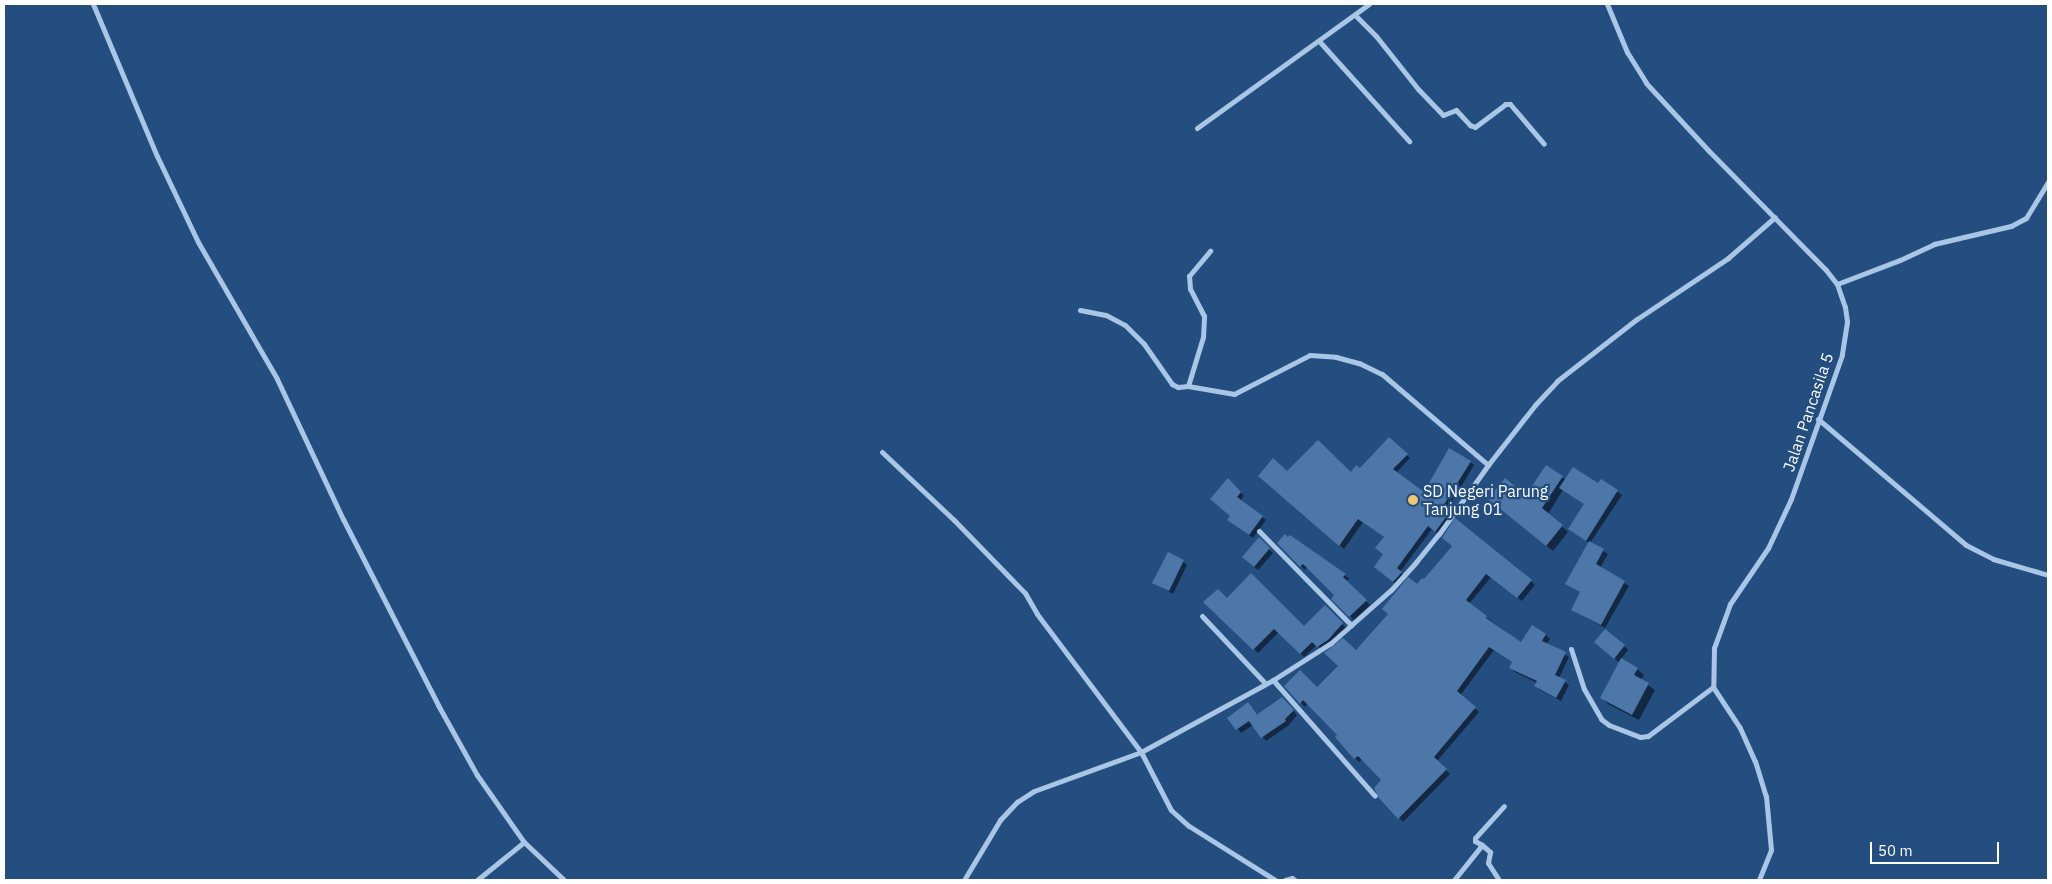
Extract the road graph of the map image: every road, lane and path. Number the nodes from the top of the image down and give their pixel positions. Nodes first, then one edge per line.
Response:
1 (93, 4) edge
2 (1369, 4) edge
3 (1607, 4) edge
4 (1355, 15) junction
5 (1320, 41) junction
6 (1197, 128) dead end
7 (1409, 141) dead end
8 (1544, 144) dead end
9 (2048, 182) edge
10 (1775, 217) junction
11 (1210, 251) dead end
12 (1837, 284) junction
13 (1080, 310) dead end
14 (1188, 386) junction
15 (1818, 420) junction
16 (882, 452) dead end
17 (1488, 465) junction
18 (1259, 531) dead end
19 (2048, 575) edge
20 (1202, 616) dead end
21 (1351, 625) junction
22 (1571, 649) dead end
23 (1273, 680) junction
24 (1265, 683) junction
25 (1713, 687) junction
26 (1141, 752) junction
27 (1375, 796) dead end
28 (1504, 806) dead end
29 (524, 842) junction
30 (1482, 846) junction
31 (477, 880) edge
32 (564, 880) edge
33 (964, 880) edge
34 (1275, 880) edge
35 (1284, 880) edge
36 (1295, 880) edge
37 (1454, 880) edge
38 (1499, 880) edge
39 (1759, 880) edge

1 - 29 street
2 - 4 street
3 - 10 street, Jalan Pancasila 5
4 - 5 street
4 - 8 street
5 - 6 street
5 - 7 street
9 - 12 street
10 - 12 street, Jalan Pancasila 5
10 - 17 street
11 - 14 street
12 - 15 street, Jalan Pancasila 5
13 - 14 street
14 - 17 street
15 - 19 street
15 - 25 street, Jalan Pancasila 5
16 - 26 street
17 - 21 street
18 - 21 street
20 - 24 street
21 - 23 street
22 - 25 street
23 - 24 street
23 - 27 street
24 - 26 street
25 - 39 street
26 - 33 street
26 - 34 street
28 - 30 street
29 - 31 street
29 - 32 street
30 - 37 street
30 - 38 street
35 - 36 street

